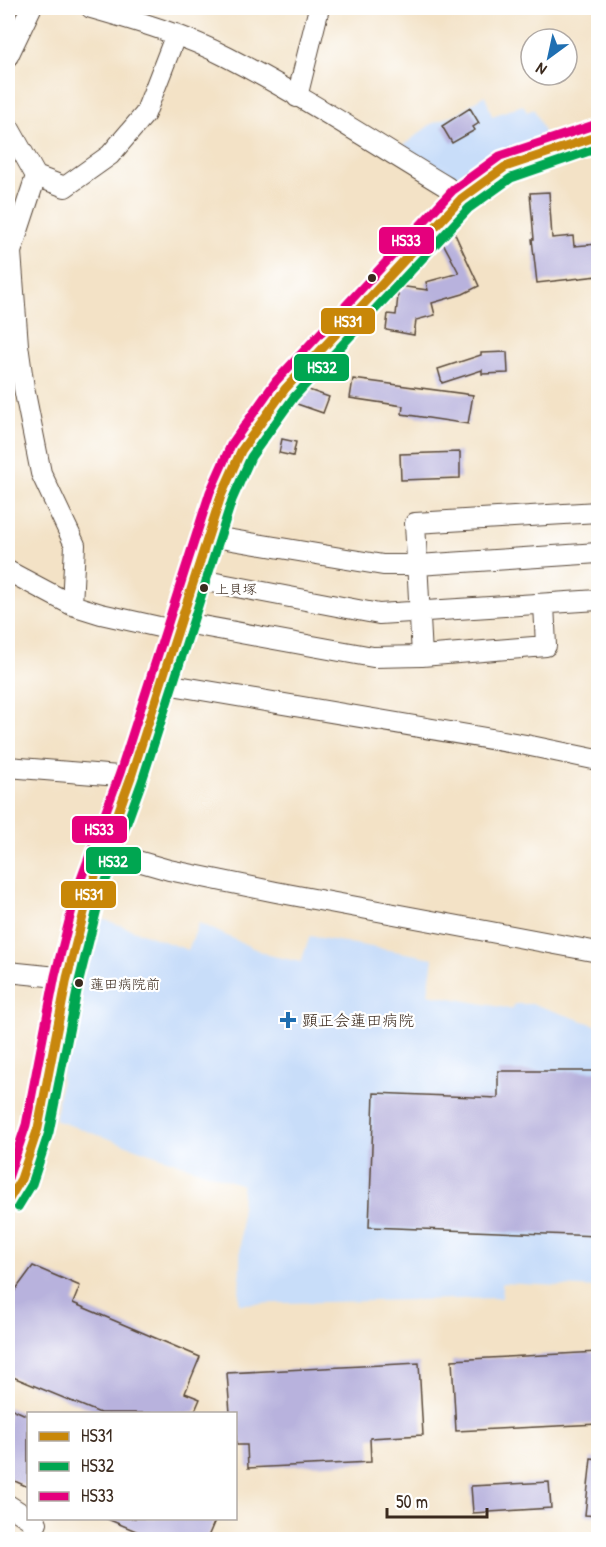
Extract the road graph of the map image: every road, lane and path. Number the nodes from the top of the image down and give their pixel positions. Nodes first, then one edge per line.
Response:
1 (31, 8) edge
2 (91, 8) edge
3 (319, 8) edge
4 (176, 34) junction
5 (8, 56) edge
6 (297, 96) junction
7 (8, 126) edge
8 (598, 136) edge
9 (36, 176) junction
10 (461, 199) junction
11 (598, 512) edge
12 (208, 536) junction
13 (598, 553) edge
14 (418, 565) junction
15 (8, 571) edge
16 (195, 579) junction
17 (598, 600) edge
18 (544, 604) junction
19 (72, 605) junction
20 (420, 611) junction
21 (179, 626) junction
22 (422, 656) junction
23 (160, 683) junction
24 (598, 760) edge
25 (8, 767) edge
26 (131, 777) junction
27 (104, 851) junction
28 (598, 952) edge
29 (8, 972) edge
30 (67, 978) junction
31 (14, 1179) edge
32 (8, 1201) edge
33 (8, 1505) edge
34 (27, 1517) edge
35 (32, 1520) edge
36 (28, 1539) edge

1 - 5 street
2 - 4 street
3 - 6 street
4 - 6 street
4 - 9 street
6 - 10 street
7 - 9 street
8 - 10 street
9 - 19 street
10 - 12 street
11 - 14 street
12 - 14 street
12 - 16 street
13 - 14 street
14 - 20 street
15 - 19 street
16 - 20 street
16 - 21 street
17 - 18 street
18 - 20 street
18 - 22 street
19 - 21 street
20 - 22 street
21 - 22 street
21 - 23 street
23 - 24 street
23 - 26 street
25 - 26 street
26 - 27 street
27 - 28 street
27 - 30 street
29 - 30 street
30 - 31 street
31 - 32 street
33 - 34 street
35 - 36 street

